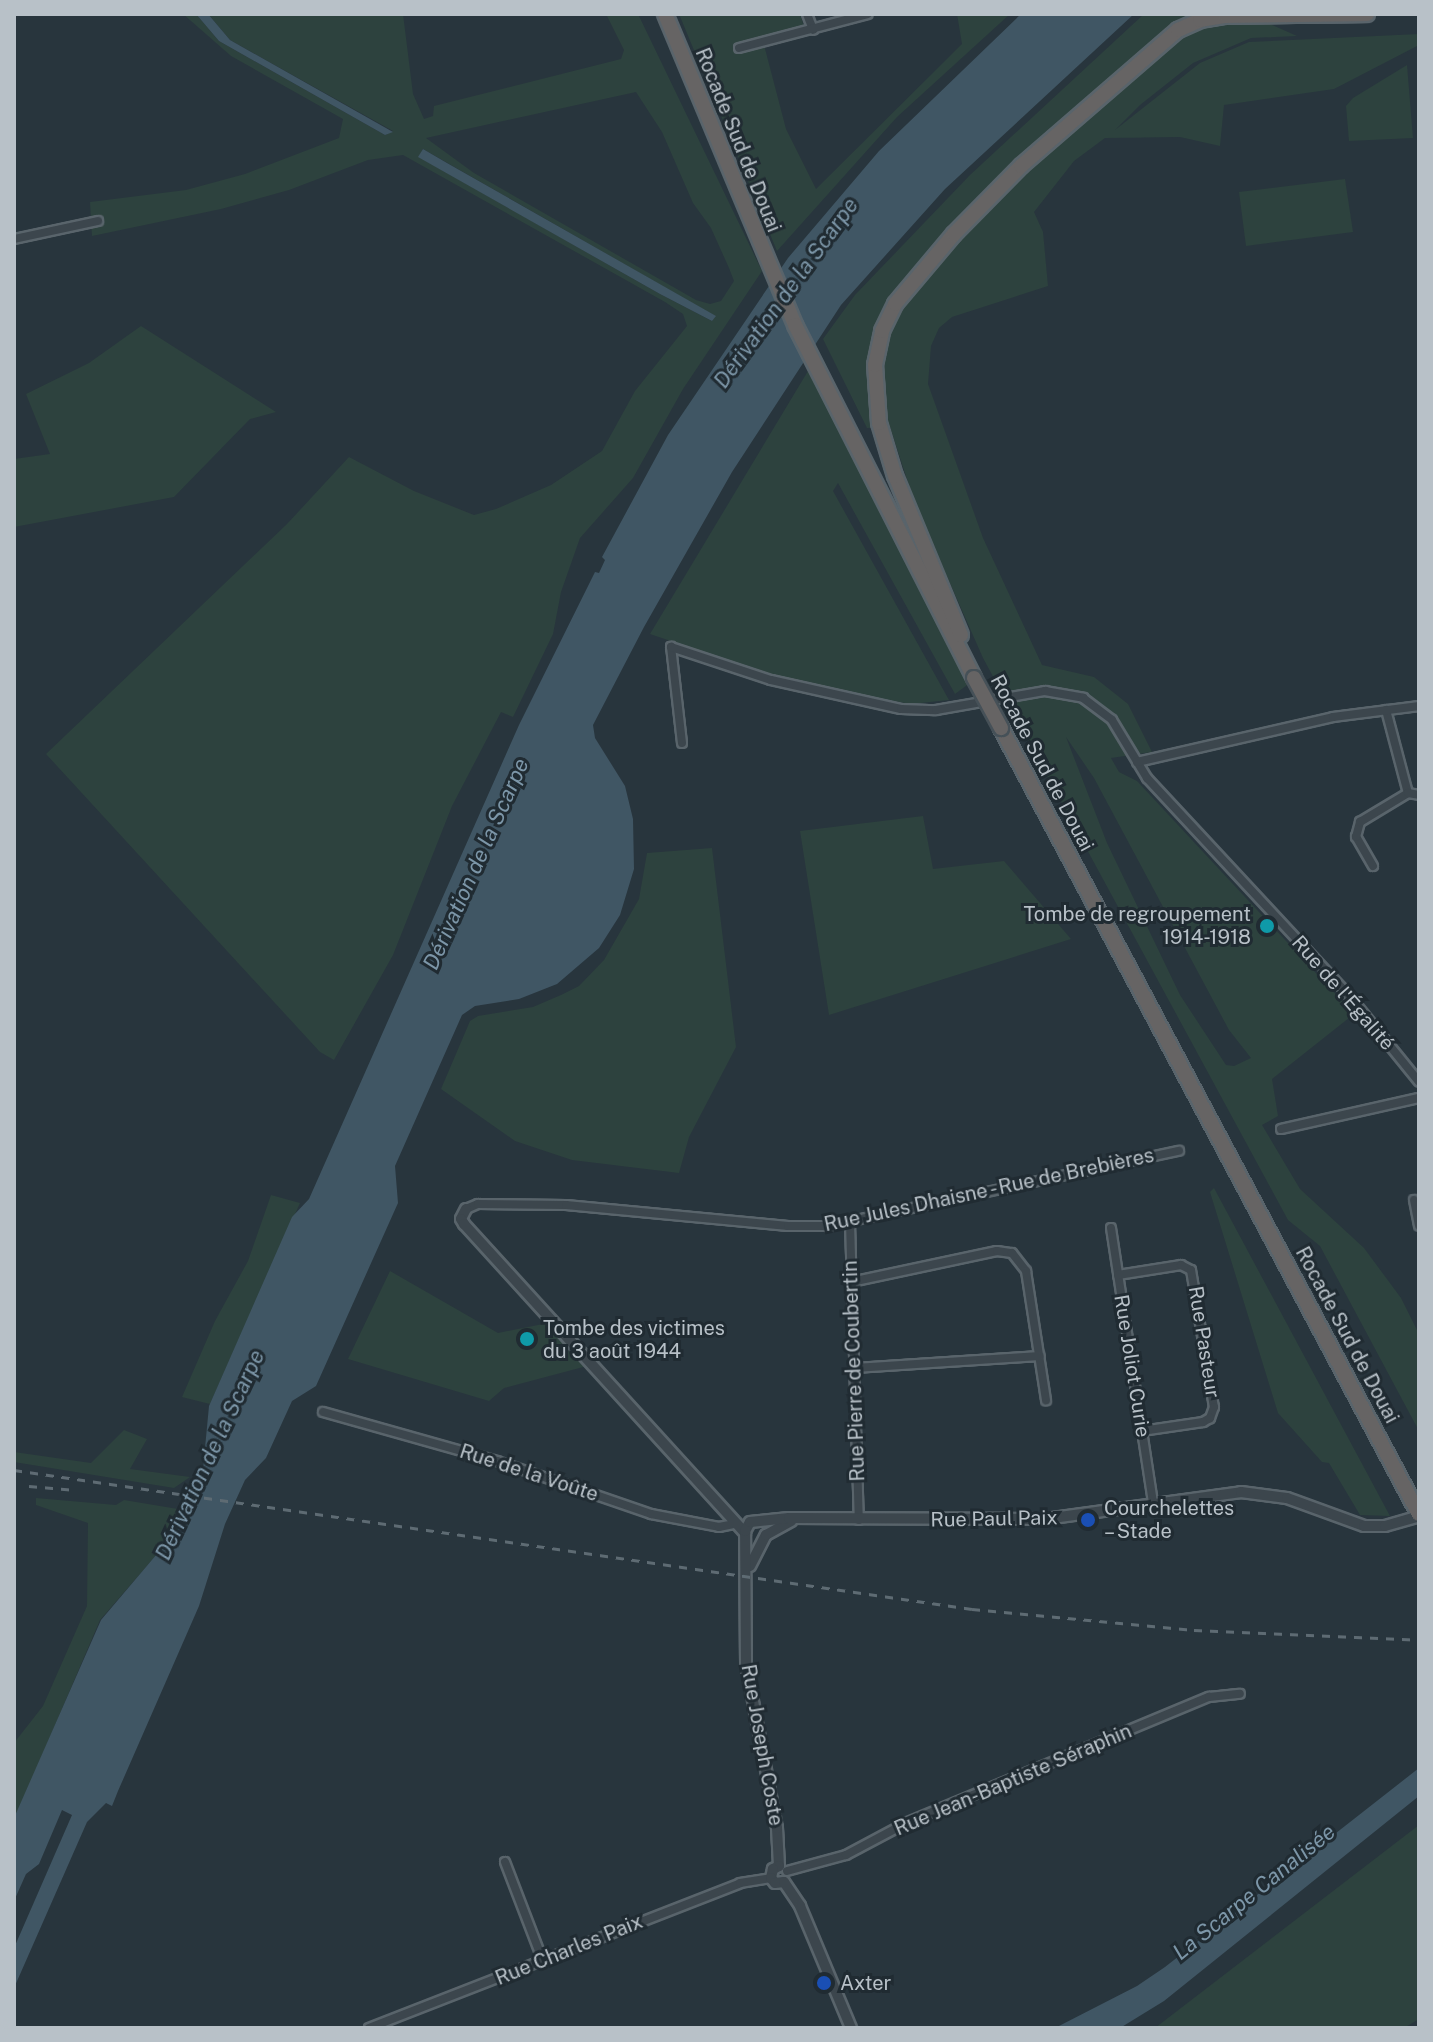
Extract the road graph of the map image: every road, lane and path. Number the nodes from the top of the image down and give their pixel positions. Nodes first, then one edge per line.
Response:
1 (654, 14) edge
2 (665, 14) edge
3 (672, 14) edge
4 (807, 14) edge
5 (868, 14) edge
6 (1367, 14) edge
7 (813, 30) junction
8 (739, 48) dead end
9 (711, 128) junction
10 (98, 221) dead end
11 (14, 239) edge
12 (768, 254) junction
13 (820, 365) junction
14 (961, 635) junction
15 (978, 677) junction
16 (1419, 706) edge
17 (1386, 710) junction
18 (682, 743) dead end
19 (1137, 762) junction
20 (1408, 793) junction
21 (1419, 795) edge
22 (1373, 866) dead end
23 (1419, 1082) edge
24 (1414, 1099) edge
25 (1281, 1129) dead end
26 (1179, 1151) dead end
27 (1414, 1200) dead end
28 (466, 1209) joint
29 (850, 1223) junction
30 (1419, 1226) edge
31 (1111, 1228) dead end
32 (1118, 1275) junction
33 (851, 1282) junction
34 (1040, 1356) junction
35 (855, 1368) junction
36 (1046, 1400) dead end
37 (323, 1412) dead end
38 (1142, 1431) junction
39 (1406, 1481) junction
40 (1419, 1495) edge
41 (1153, 1504) junction
42 (725, 1510) junction
43 (1419, 1515) edge
44 (801, 1519) junction
45 (756, 1520) junction
46 (859, 1520) junction
47 (735, 1524) junction
48 (746, 1534) junction
49 (763, 1538) junction
50 (747, 1575) junction
51 (1240, 1694) dead end
52 (505, 1862) dead end
53 (784, 1873) junction
54 (771, 1878) joint
55 (543, 1961) junction
56 (369, 2028) edge
57 (851, 2028) edge

1 - 9 highway
2 - 9 highway, Rocade Sud de Douai
3 - 12 highway, Rocade Sud de Douai
4 - 7 street
5 - 7 street
6 - 14 highway
7 - 8 street
9 - 12 highway, Rocade Sud de Douai
10 - 11 street
12 - 13 highway, Rocade Sud de Douai
13 - 14 highway, Rocade Sud de Douai
13 - 15 highway, Rocade Sud de Douai
14 - 15 highway, Rocade Sud de Douai
15 - 39 highway, Rocade Sud de Douai
16 - 17 street
17 - 19 street
17 - 20 street
18 - 19 street, Rue de l'Égalité
19 - 23 street, Rue de l'Égalité
20 - 21 street
20 - 22 street
24 - 25 street
26 - 29 street, Rue Jules Dhaisne - Rue de Brebières
27 - 30 street
28 - 29 street, Rue Jules Dhaisne - Rue de Brebières
28 - 42 street
29 - 33 street, Rue Pierre de Coubertin
31 - 32 street, Rue Joliot Curie
32 - 38 street, Rue Joliot Curie
32 - 38 street, Rue Pasteur
33 - 34 street
33 - 35 street, Rue Pierre de Coubertin
34 - 35 street
34 - 36 street
35 - 46 street, Rue Pierre de Coubertin
37 - 47 street, Rue de la Voûte
38 - 41 street, Rue Joliot Curie
39 - 40 highway, Rocade Sud de Douai
39 - 43 highway, Rocade Sud de Douai
41 - 43 street, Rue Paul Paix
41 - 46 street, Rue Paul Paix
42 - 45 street
42 - 47 street
44 - 45 street, Rue Paul Paix
44 - 46 street, Rue Paul Paix
44 - 49 street, Rue Paul Paix
45 - 48 street
45 - 49 street
47 - 48 street
48 - 49 street
48 - 50 street, Rue Joseph Coste
49 - 50 street, Rue Joseph Coste
50 - 53 street, Rue Joseph Coste
51 - 53 street, Rue Jean-Baptiste Séraphin
52 - 55 street
53 - 54 street
53 - 57 street, Rue Joseph Coste
54 - 55 street, Rue Charles Paix
55 - 56 street, Rue Charles Paix

